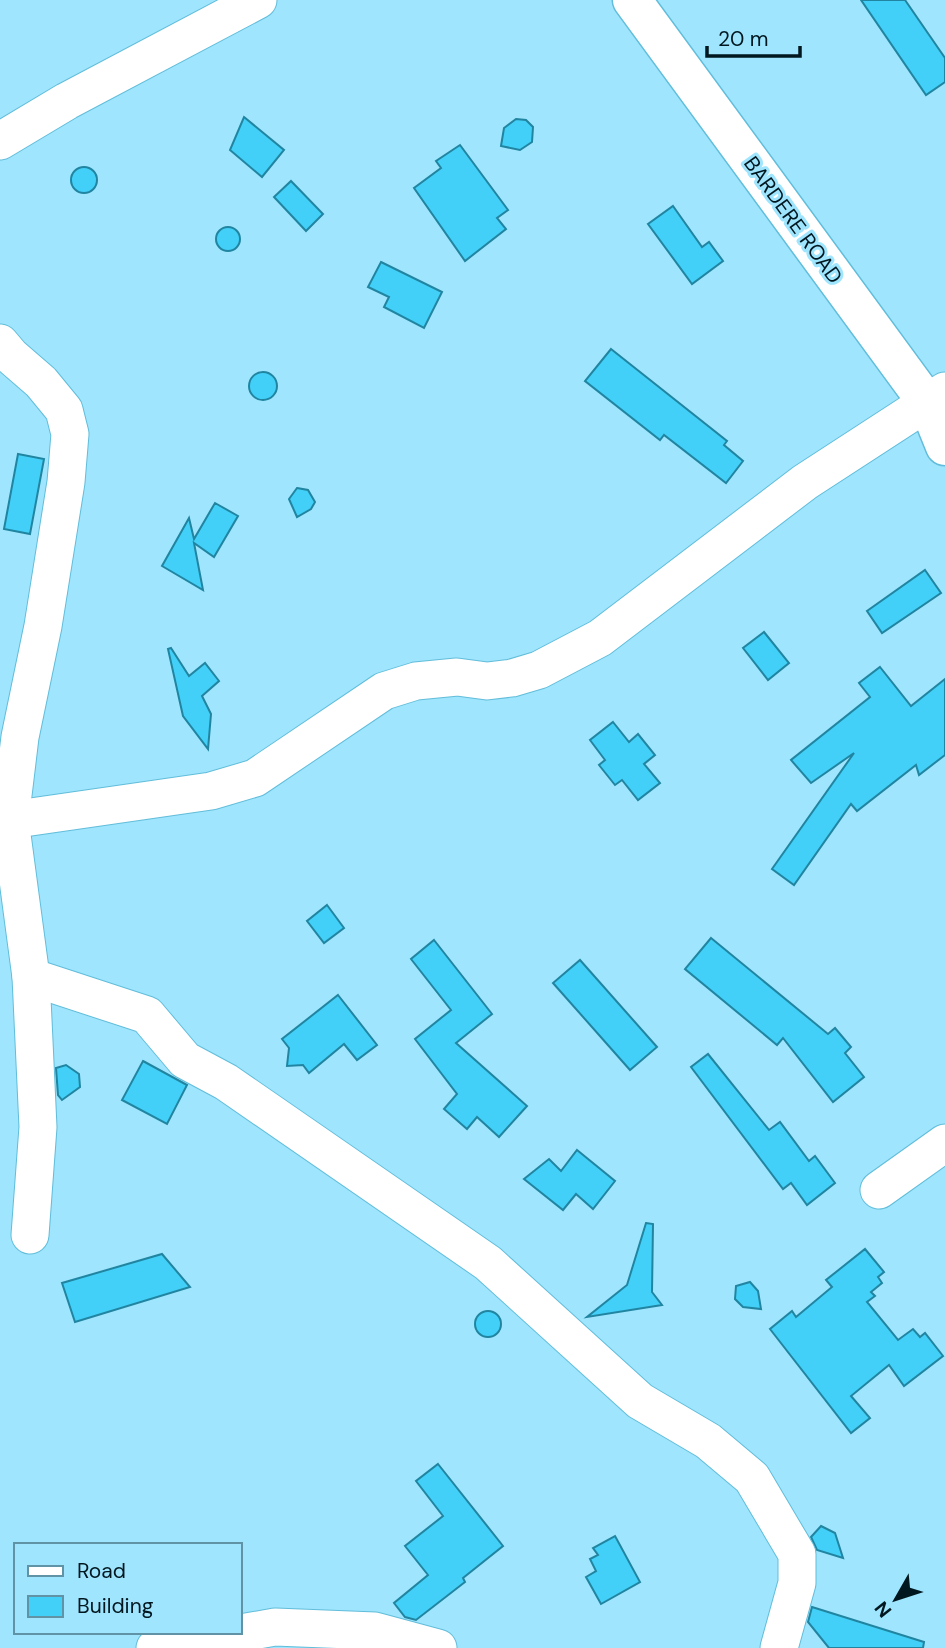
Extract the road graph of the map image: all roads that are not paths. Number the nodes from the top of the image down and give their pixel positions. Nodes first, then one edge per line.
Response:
1 (258, 0) edge
2 (632, 0) edge
3 (0, 141) edge
4 (0, 343) edge
5 (936, 398) edge
6 (945, 446) edge
7 (10, 820) junction
8 (31, 976) junction
9 (945, 1143) edge
10 (879, 1190) dead end
11 (30, 1235) dead end
12 (242, 1633) edge
13 (235, 1634) edge
14 (155, 1648) edge
15 (438, 1648) edge
16 (779, 1648) edge

1 - 3 street
2 - 5 street, BARDERE ROAD
4 - 7 street
5 - 6 street, BARDERE ROAD
5 - 7 street
7 - 8 street
8 - 11 street
8 - 16 street
9 - 10 street
12 - 15 street
13 - 14 street

